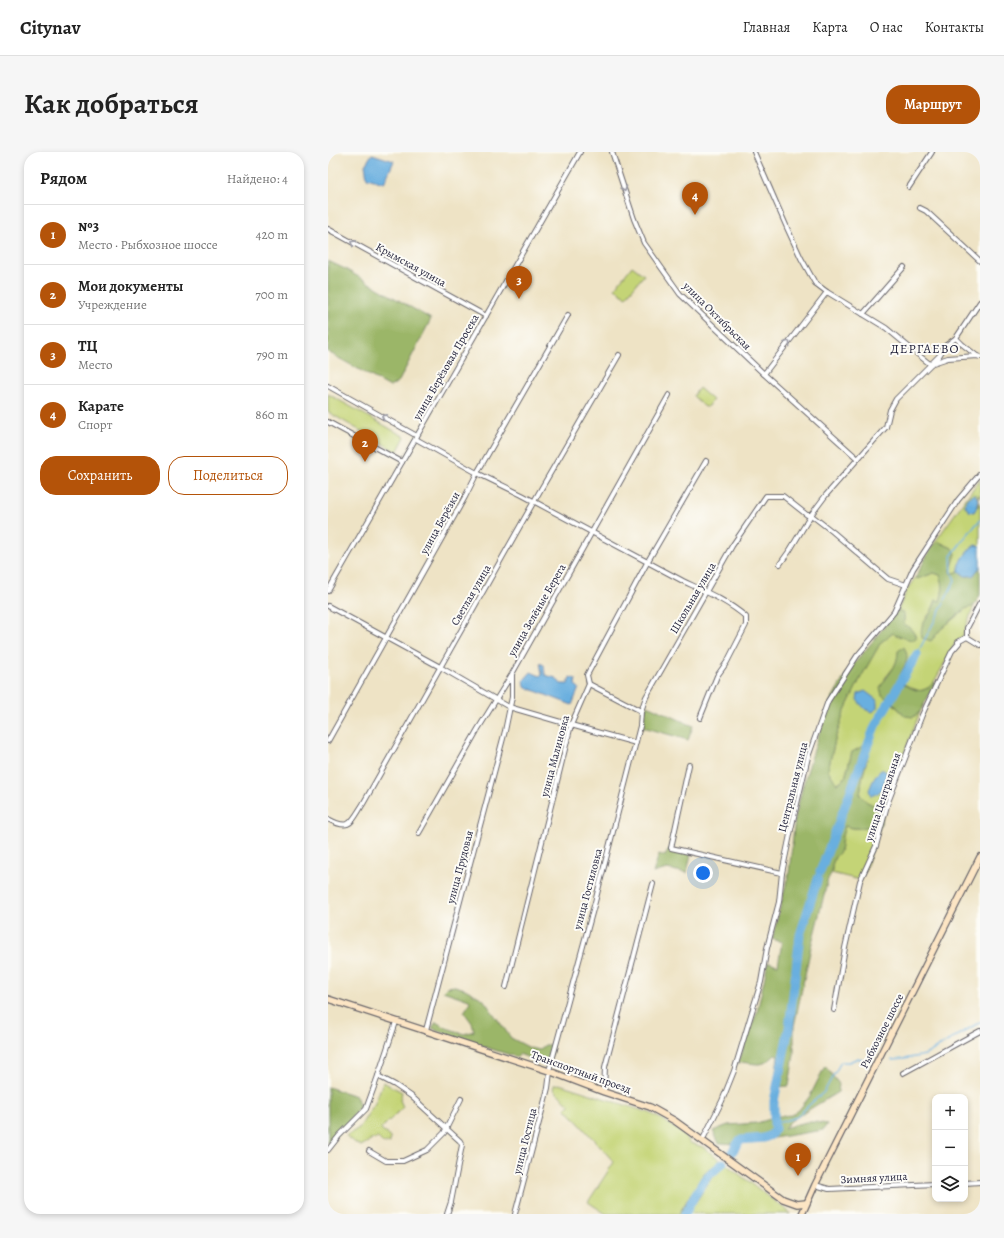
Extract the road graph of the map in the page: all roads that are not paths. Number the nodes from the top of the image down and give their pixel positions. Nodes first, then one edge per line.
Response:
1 (580, 152) edge
2 (612, 152) edge
3 (754, 152) edge
4 (932, 152) edge
5 (909, 188) dead end
6 (920, 208) dead end
7 (328, 229) edge
8 (980, 260) edge
9 (904, 267) dead end
10 (827, 292) junction
11 (980, 302) edge
12 (568, 314) dead end
13 (863, 314) junction
14 (486, 316) junction
15 (956, 338) junction
16 (618, 355) dead end
17 (978, 356) edge
18 (930, 364) junction
19 (764, 374) junction
20 (328, 386) edge
21 (669, 395) dead end
22 (328, 422) edge
23 (417, 437) junction
24 (858, 459) junction
25 (706, 461) dead end
26 (402, 462) junction
27 (477, 473) junction
28 (980, 474) edge
29 (534, 502) junction
30 (812, 515) junction
31 (592, 532) junction
32 (648, 561) junction
33 (780, 564) dead end
34 (906, 585) junction
35 (328, 591) edge
36 (707, 592) junction
37 (980, 603) edge
38 (328, 606) edge
39 (967, 637) junction
40 (386, 638) junction
41 (980, 645) edge
42 (440, 667) junction
43 (512, 674) junction
44 (589, 684) junction
45 (497, 700) junction
46 (509, 707) junction
47 (641, 711) junction
48 (700, 718) dead end
49 (571, 726) junction
50 (328, 741) edge
51 (636, 743) junction
52 (689, 765) dead end
53 (328, 819) edge
54 (419, 833) dead end
55 (980, 857) edge
56 (782, 873) junction
57 (653, 884) dead end
58 (506, 987) dead end
59 (328, 999) edge
60 (834, 1010) dead end
61 (396, 1022) junction
62 (426, 1030) junction
63 (980, 1031) edge
64 (550, 1071) junction
65 (903, 1073) dead end
66 (378, 1076) junction
67 (604, 1092) junction
68 (461, 1099) dead end
69 (446, 1128) junction
70 (702, 1141) junction
71 (328, 1150) edge
72 (369, 1151) dead end
73 (980, 1182) edge
74 (968, 1183) edge
75 (932, 1184) edge
76 (815, 1186) junction
77 (806, 1203) junction
78 (447, 1214) edge
79 (517, 1214) edge
80 (802, 1214) edge

1 - 14 street, улица Берёзовая Просека
2 -> 19 street, улица Октябрьская
3 - 10 street
4 - 5 street
6 - 8 street
14 -> 7 street, Крымская улица
9 - 13 street
10 - 13 street
19 -> 10 street
11 - 15 street
12 - 27 street, улица Берёзки
13 - 18 street
14 - 23 street, улица Берёзовая Просека
15 - 17 street
15 - 18 street
16 - 29 street, Светлая улица
17 - 18 street
18 - 24 street
19 - 24 street, улица Октябрьская
23 -> 20 street
21 - 31 street, улица Зелёные Берега
22 - 26 street
23 - 26 street, улица Берёзовая Просека
23 - 27 street
24 - 30 street
25 - 32 street, улица Малиновка
26 - 35 street, улица Берёзовая Просека
27 - 29 street
27 - 40 street, улица Берёзки
28 - 34 street, Центральная улица
29 - 31 street
29 - 42 street, Светлая улица
30 - 33 street
30 - 34 street
30 - 36 street, Школьная улица
31 - 32 street
31 - 43 street, улица Зелёные Берега
32 - 36 street
32 - 44 street, улица Малиновка
34 - 56 street, Центральная улица
36 - 47 street, Школьная улица
36 - 48 street
37 - 39 street
38 - 40 street
39 - 41 street
39 - 60 street, улица Центральная
40 - 42 street
40 - 50 street, улица Берёзки
42 - 45 street
42 - 53 street, Светлая улица
43 - 45 street, улица Зелёные Берега
43 - 46 street, улица Прудовая
44 - 47 street
44 - 49 street, улица Малиновка
45 - 46 street
45 - 54 street, улица Зелёные Берега
46 - 49 street
46 - 62 street, улица Прудовая
47 - 51 street, улица Гостиловка
49 - 51 street
49 - 58 street, улица Малиновка
51 - 64 street, улица Гостиловка
52 - 56 street
55 - 76 main road, Рыбхозное шоссе
56 - 70 street, Центральная улица
57 - 67 street
59 - 61 main road, Транспортный проезд
61 - 62 main road, Транспортный проезд
61 - 66 street
62 - 64 main road, Транспортный проезд
63 - 65 street
64 - 67 main road, Транспортный проезд
64 - 79 street, улица Гостица
66 - 69 street
66 - 71 street
67 - 70 main road, Транспортный проезд
68 - 69 street
69 - 72 street
69 - 78 street
70 - 77 main road, Транспортный проезд
73 - 74 street
75 - 76 street, Зимняя улица
76 - 77 main road, Рыбхозное шоссе
77 - 80 main road, Рыбхозное шоссе

